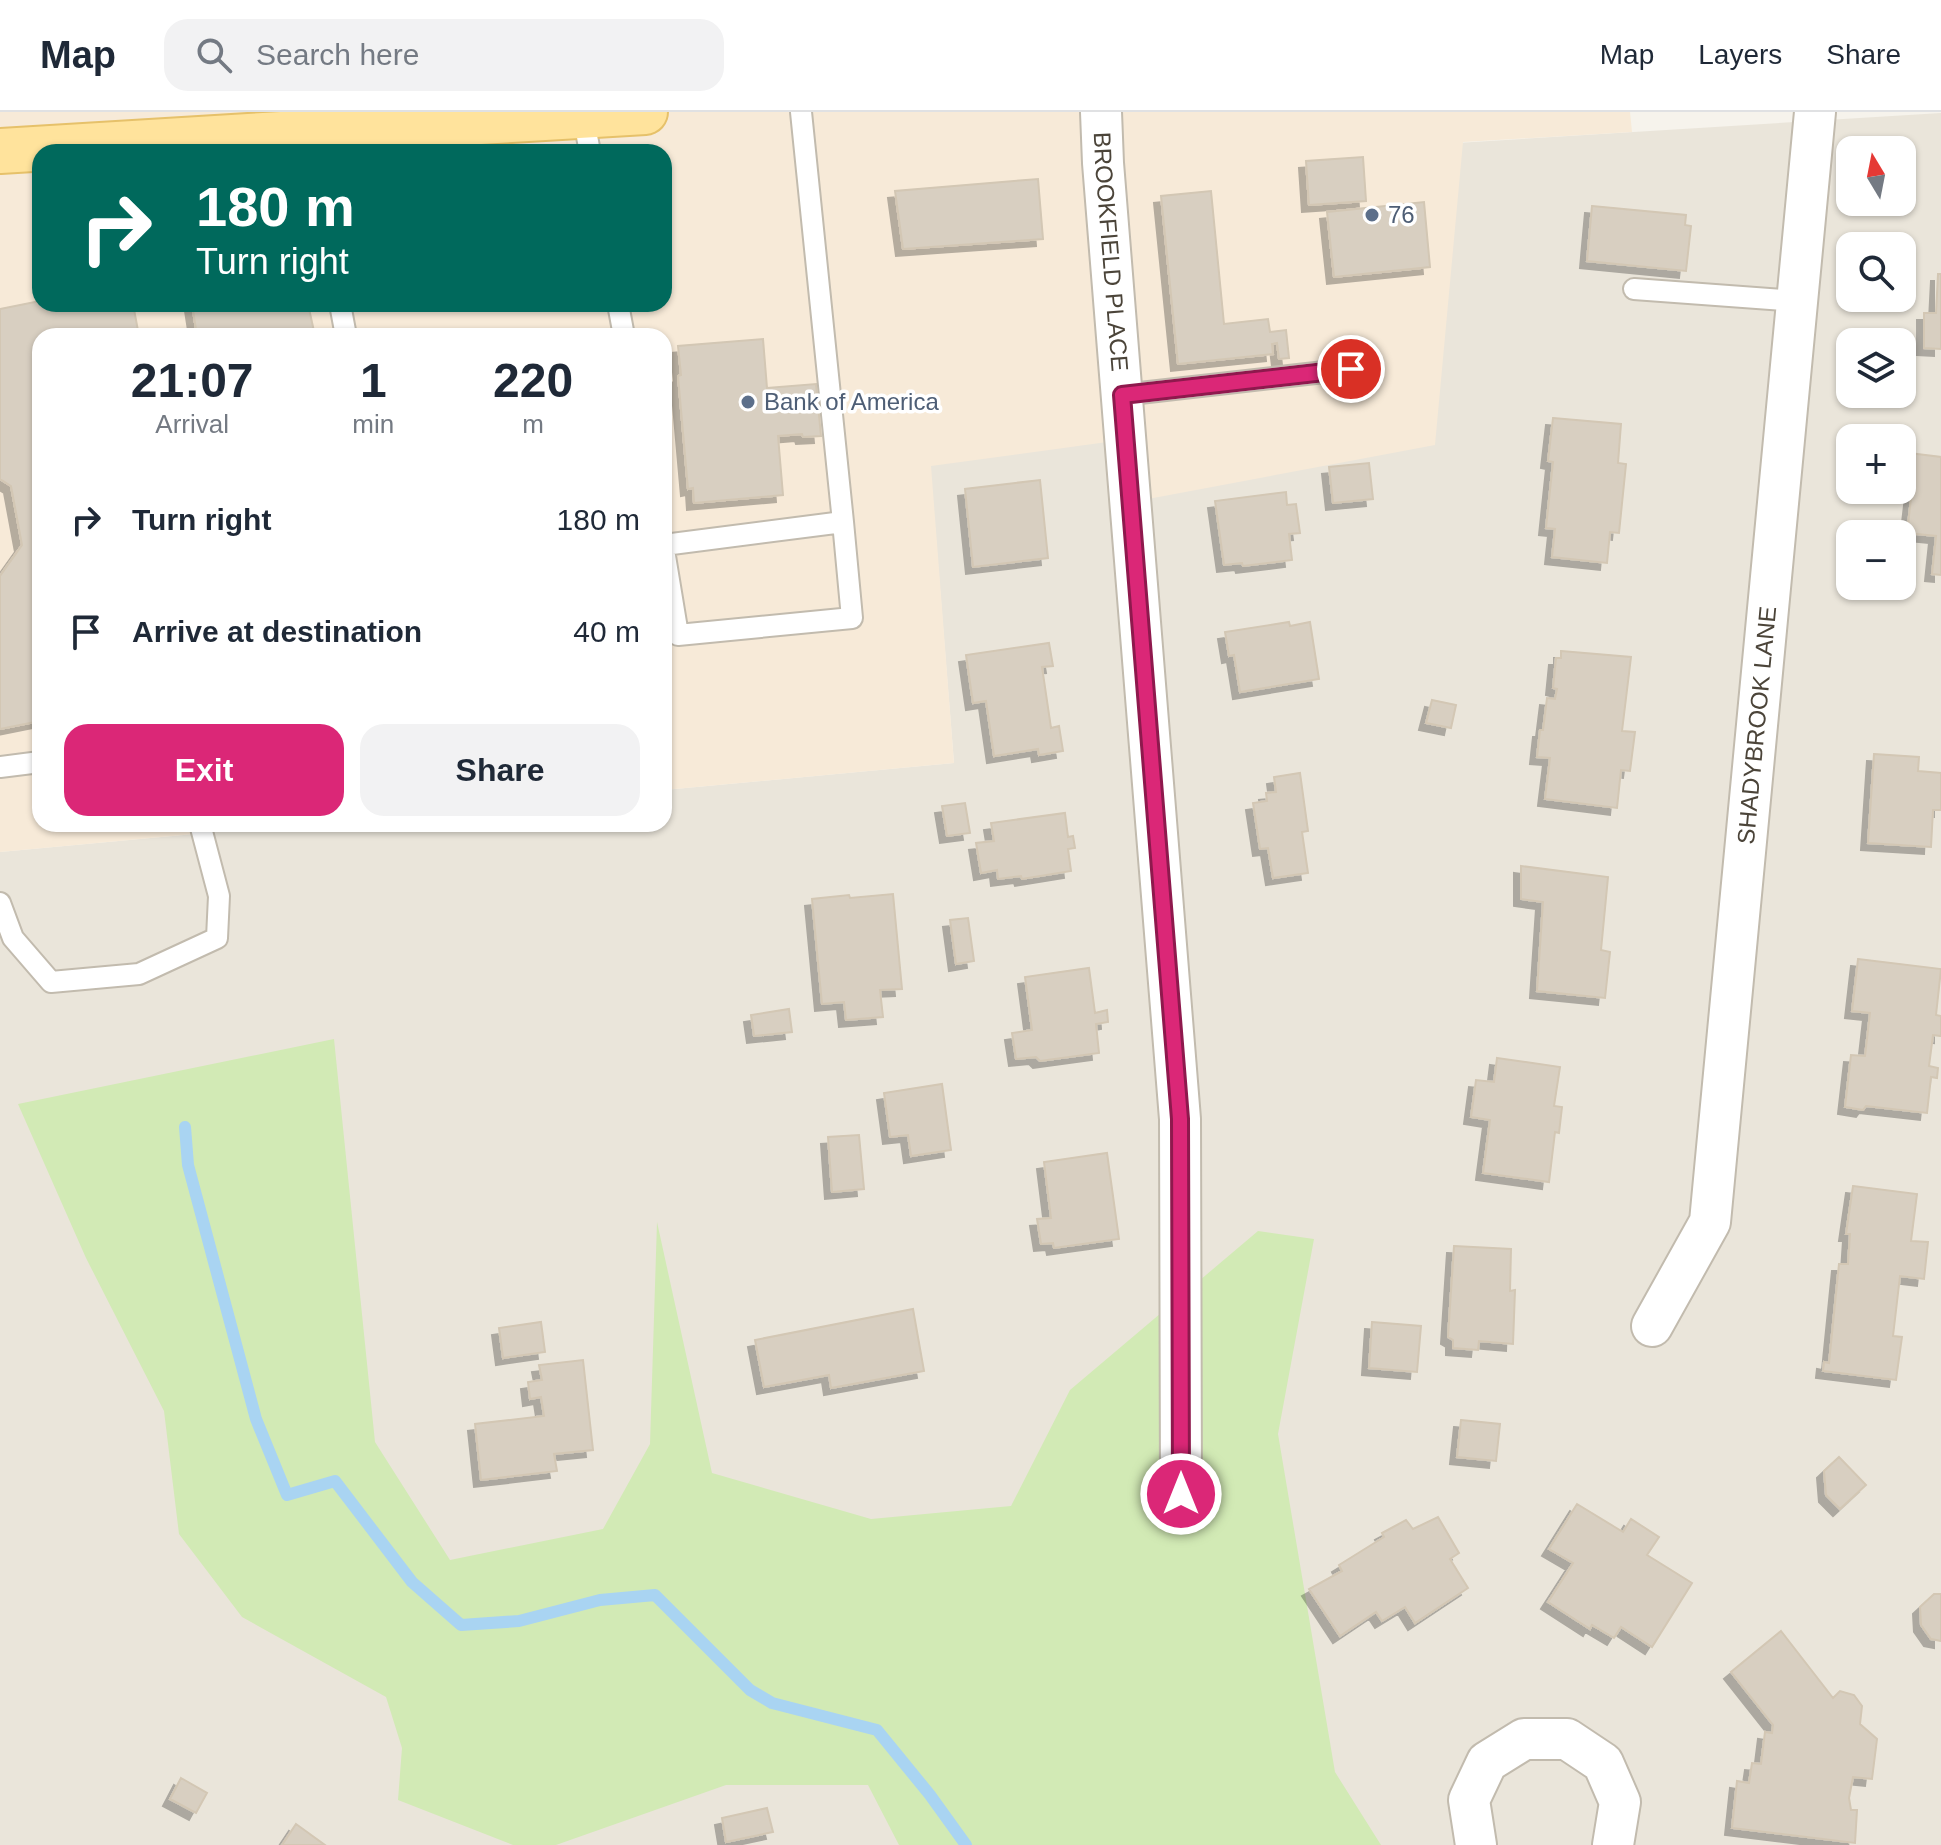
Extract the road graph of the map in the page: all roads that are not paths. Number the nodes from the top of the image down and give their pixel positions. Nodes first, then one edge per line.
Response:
1 (645, 112) edge
2 (801, 112) edge
3 (1101, 112) edge
4 (1815, 112) edge
5 (378, 120) edge
6 (586, 134) edge
7 (313, 142) edge
8 (243, 144) edge
9 (32, 150) edge
10 (0, 151) edge
11 (1634, 289) dead end
12 (1797, 301) junction
13 (1351, 369) dead end
14 (1122, 395) junction
15 (843, 522) junction
16 (672, 546) edge
17 (672, 597) edge
18 (32, 763) edge
19 (0, 767) edge
20 (202, 832) edge
21 (0, 903) edge
22 (1652, 1326) dead end
23 (1181, 1494) dead end
24 (1476, 1845) edge
25 (1613, 1845) edge

1 - 6 main road
2 - 15 lane
3 - 14 street, BROOKFIELD PLACE
4 - 12 street, SHADYBROOK LANE
5 - 6 main road
5 - 7 main road
7 - 8 main road
9 - 10 main road
11 - 12 lane
12 - 22 street, SHADYBROOK LANE
13 - 14 lane
14 - 23 street, BROOKFIELD PLACE
15 - 16 lane
15 - 17 lane
18 - 19 lane
20 - 21 lane
24 - 25 street

